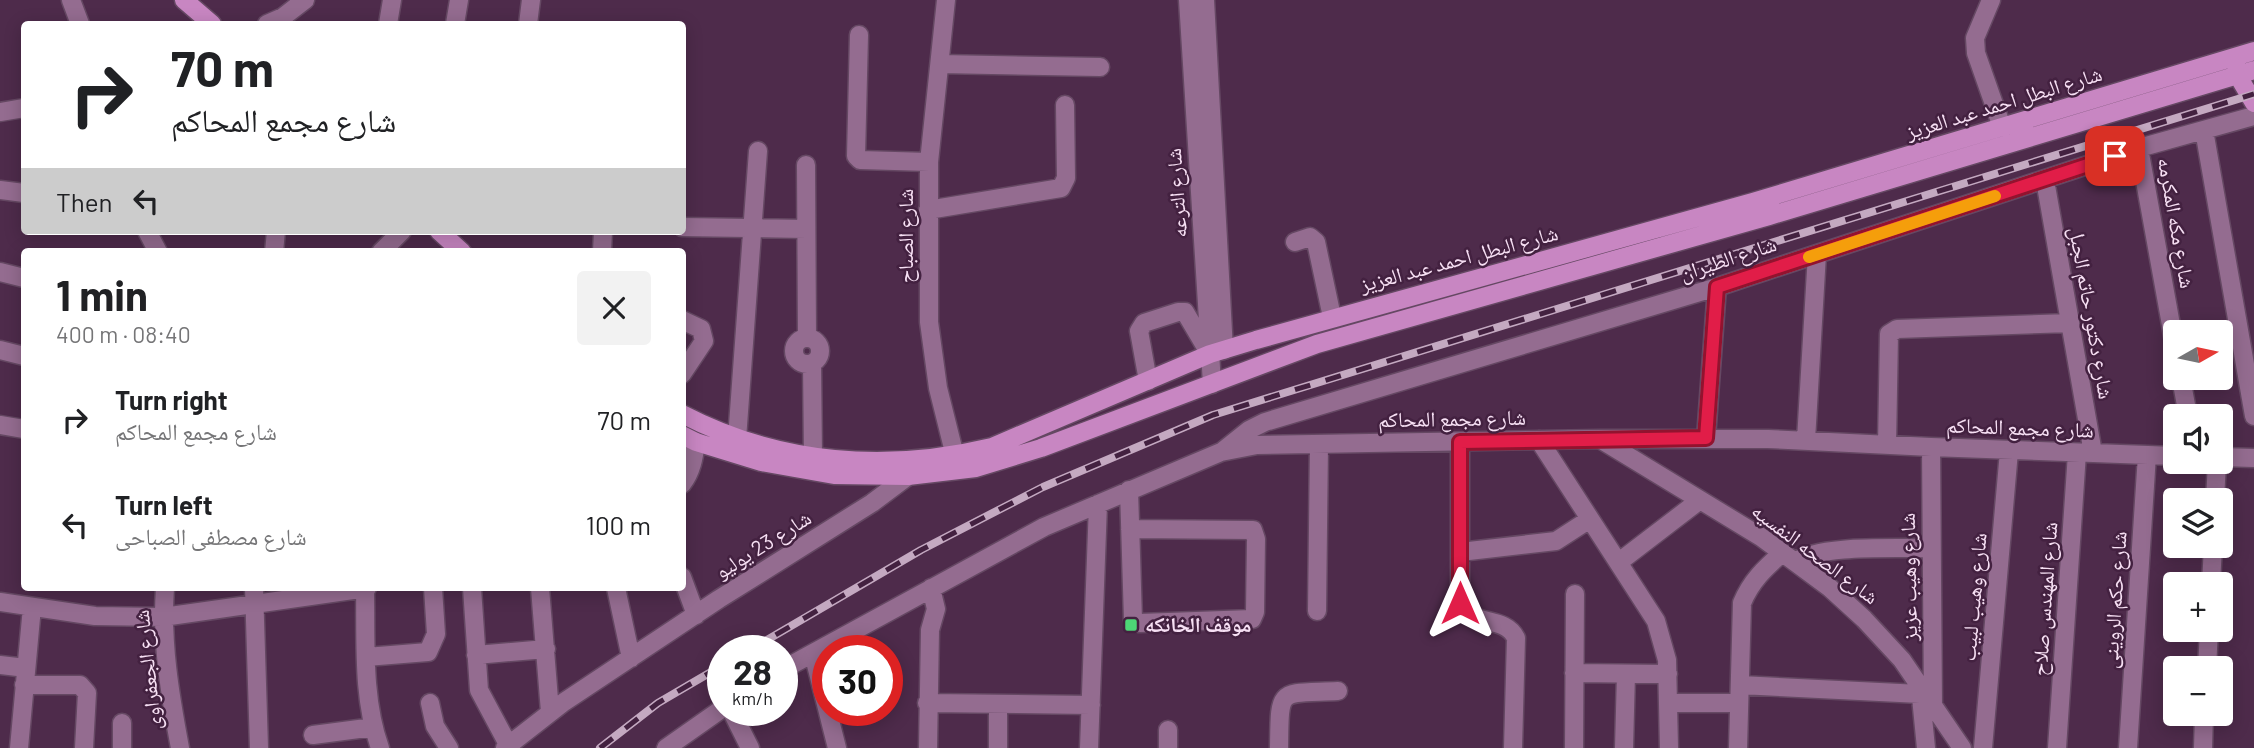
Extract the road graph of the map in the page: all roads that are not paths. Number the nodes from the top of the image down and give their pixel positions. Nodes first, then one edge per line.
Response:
1 (71, 0) edge
2 (184, 0) edge
3 (306, 0) edge
4 (392, 0) edge
5 (459, 0) edge
6 (531, 0) edge
7 (946, 0) edge
8 (1188, 0) edge
9 (1205, 0) edge
10 (1991, 0) edge
11 (79, 21) edge
12 (208, 21) edge
13 (274, 21) edge
14 (388, 21) edge
15 (456, 21) edge
16 (528, 21) edge
17 (859, 35) dead end
18 (2254, 51) edge
19 (2234, 57) junction
20 (940, 64) junction
21 (1100, 67) dead end
22 (2246, 73) edge
23 (2254, 103) edge
24 (1065, 105) dead end
25 (21, 109) edge
26 (1, 113) edge
27 (2254, 116) edge
28 (2002, 127) junction
29 (2204, 130) junction
30 (2139, 148) junction
31 (758, 151) dead end
32 (929, 162) junction
33 (806, 165) dead end
34 (2045, 180) junction
35 (0, 190) edge
36 (21, 193) edge
37 (928, 210) junction
38 (686, 227) edge
39 (752, 228) junction
40 (806, 229) junction
41 (398, 235) edge
42 (1295, 242) dead end
43 (385, 248) edge
44 (1817, 254) junction
45 (0, 272) edge
46 (21, 277) edge
47 (1717, 287) junction
48 (1332, 317) junction
49 (2170, 320) edge
50 (686, 322) edge
51 (2070, 324) junction
52 (0, 350) edge
53 (1217, 352) junction
54 (21, 355) edge
55 (686, 367) edge
56 (1148, 381) junction
57 (1212, 384) junction
58 (686, 416) edge
59 (2254, 416) edge
60 (0, 425) edge
61 (21, 428) edge
62 (689, 438) edge
63 (1706, 438) junction
64 (737, 439) junction
65 (1600, 439) junction
66 (1539, 440) junction
67 (1806, 440) junction
68 (1460, 442) junction
69 (1319, 444) junction
70 (1887, 445) junction
71 (1931, 447) junction
72 (2009, 451) junction
73 (1221, 452) junction
74 (2085, 453) junction
75 (2147, 455) junction
76 (2163, 456) edge
77 (813, 457) junction
78 (2233, 457) edge
79 (2254, 458) edge
80 (957, 463) junction
81 (908, 476) junction
82 (686, 479) edge
83 (1129, 490) junction
84 (1700, 500) junction
85 (1098, 504) junction
86 (1590, 519) junction
87 (1130, 529) junction
88 (1931, 548) junction
89 (1460, 552) junction
90 (1788, 557) junction
91 (1619, 562) junction
92 (686, 588) edge
93 (931, 588) junction
94 (165, 591) edge
95 (319, 591) edge
96 (358, 591) edge
97 (433, 591) edge
98 (472, 591) edge
99 (540, 591) edge
100 (618, 591) edge
101 (1575, 594) dead end
102 (254, 596) edge
103 (0, 602) edge
104 (32, 607) junction
105 (1317, 611) dead end
106 (696, 615) junction
107 (163, 617) junction
108 (846, 635) edge
109 (546, 649) junction
110 (476, 654) junction
111 (366, 657) junction
112 (631, 658) junction
113 (0, 665) edge
114 (1574, 673) junction
115 (1626, 674) junction
116 (1668, 674) junction
117 (25, 676) junction
118 (1338, 691) dead end
119 (1739, 694) junction
120 (1924, 694) junction
121 (430, 703) dead end
122 (927, 703) junction
123 (1668, 703) junction
124 (998, 704) junction
125 (1091, 705) junction
126 (550, 712) junction
127 (707, 719) edge
128 (122, 723) dead end
129 (739, 726) edge
130 (831, 726) edge
131 (2204, 726) edge
132 (374, 727) junction
133 (313, 735) dead end
134 (507, 747) edge
135 (19, 748) edge
136 (84, 748) edge
137 (122, 748) edge
138 (180, 748) edge
139 (259, 748) edge
140 (380, 748) edge
141 (449, 748) edge
142 (666, 748) edge
143 (750, 748) edge
144 (836, 748) edge
145 (928, 748) edge
146 (998, 748) edge
147 (1089, 748) edge
148 (1279, 748) edge
149 (1513, 748) edge
150 (1574, 748) edge
151 (1624, 748) edge
152 (1669, 748) edge
153 (1738, 748) edge
154 (1926, 748) edge
155 (1962, 748) edge
156 (1983, 748) edge
157 (2057, 748) edge
158 (2128, 748) edge
159 (2203, 748) edge

1 - 11 street
2 - 12 main road
3 - 13 street
4 - 14 street
5 - 15 street
6 - 16 street
7 - 20 street, شارع الصباح
8 - 53 street, شارع الترعه
9 - 53 street, شارع الترعه
10 - 28 street
17 - 32 street
18 - 19 main road, شارع البطل احمد عبد العزيز
19 - 22 main road
19 - 28 main road, شارع البطل احمد عبد العزيز
20 - 21 street
20 - 32 street, شارع الصباح
22 - 23 main road
22 - 57 main road, شارع البطل احمد عبد العزيز
24 - 37 street
25 - 26 street
27 - 29 street, شارع الطيران
28 - 48 main road, شارع البطل احمد عبد العزيز
29 - 30 street, شارع الطيران
29 - 59 street
30 - 34 street, شارع الطيران
30 - 49 street, شارع مكه المكرمه
31 - 39 street
32 - 37 street, شارع الصباح
33 - 40 street
34 - 44 street, شارع الطيران
34 - 51 street, شارع دكتور حاتم الجبل
35 - 36 street
37 - 80 street, شارع الصباح
38 - 39 street
39 - 40 street
39 - 64 street
40 - 77 street
41 - 43 street
42 - 48 street
44 - 47 street, شارع الطيران
44 - 67 street
45 - 46 street
47 - 63 street
47 - 73 street, شارع الطيران
48 - 53 main road, شارع البطل احمد عبد العزيز
50 - 55 street
51 - 70 street
51 - 74 street, شارع دكتور حاتم الجبل
52 - 54 street
53 - 56 main road, شارع البطل احمد عبد العزيز
53 - 56 street
53 - 57 street, شارع الترعه
56 - 80 main road, شارع البطل احمد عبد العزيز
57 - 80 main road, شارع البطل احمد عبد العزيز
58 - 64 main road, شارع البطل احمد عبد العزيز
60 - 61 street
62 - 81 main road, شارع البطل احمد عبد العزيز
62 - 82 street
63 - 65 street, شارع مجمع المحاكم
63 - 67 street, شارع مجمع المحاكم
64 - 77 main road, شارع البطل احمد عبد العزيز
65 - 66 street, شارع مجمع المحاكم
65 - 84 street, شارع الصحه النفسيه
66 - 68 street, شارع مجمع المحاكم
66 - 86 street
67 - 70 street, شارع مجمع المحاكم
68 - 69 street, شارع مجمع المحاكم
68 - 89 street
69 - 73 street, شارع مجمع المحاكم
69 - 105 street
70 - 71 street, شارع مجمع المحاكم
71 - 72 street, شارع مجمع المحاكم
71 - 88 street, شارع وهيب عزيز
72 - 74 street, شارع مجمع المحاكم
72 - 156 street, شارع وهيب لبيب
73 - 83 street, شارع مجمع المحاكم
74 - 75 street, شارع مجمع المحاكم
74 - 157 street, شارع المهندس صلاح
75 - 76 street, شارع مجمع المحاكم
75 - 158 street, شارع حكم الروينى
77 - 80 main road, شارع البطل احمد عبد العزيز
78 - 79 street
80 - 81 main road, شارع البطل احمد عبد العزيز
81 - 106 street, شارع 23 يوليو
83 - 85 street, شارع مجمع المحاكم
83 - 87 street
84 - 90 street, شارع الصحه النفسيه
84 - 91 street
85 - 93 street, شارع مجمع المحاكم
85 - 125 street
86 - 89 street
86 - 91 street
87 - 87 street
88 - 90 street
88 - 120 street, شارع وهيب عزيز
89 - 149 street
90 - 119 street
90 - 120 street, شارع الصحه النفسيه
91 - 116 street
92 - 106 street
93 - 108 street, شارع مجمع المحاكم
93 - 122 street
94 - 107 street, شارع الجعفراوى
95 - 102 street
96 - 111 street
97 - 111 street
98 - 110 street
99 - 109 street
100 - 112 street
101 - 114 street
102 - 107 street
102 - 139 street
103 - 104 street
104 - 107 street
104 - 117 street
106 - 112 street, شارع 23 يوليو
107 - 138 street, شارع الجعفراوى
109 - 110 street
109 - 126 street
110 - 134 street
111 - 132 street
112 - 126 street, شارع 23 يوليو
113 - 117 street
114 - 115 street
114 - 150 street
115 - 116 street
115 - 151 street
116 - 123 street
117 - 135 street
117 - 136 street
118 - 148 street
119 - 120 street
119 - 123 street
119 - 153 street
120 - 154 street, شارع وهيب عزيز
120 - 155 street, شارع الصحه النفسيه
121 - 141 street
122 - 124 street
122 - 145 street
123 - 152 street
124 - 125 street
124 - 146 street
125 - 147 street
126 - 134 street, شارع 23 يوليو
127 - 142 street
128 - 137 street
129 - 143 street
130 - 144 street
131 - 159 street
132 - 133 street
132 - 140 street

